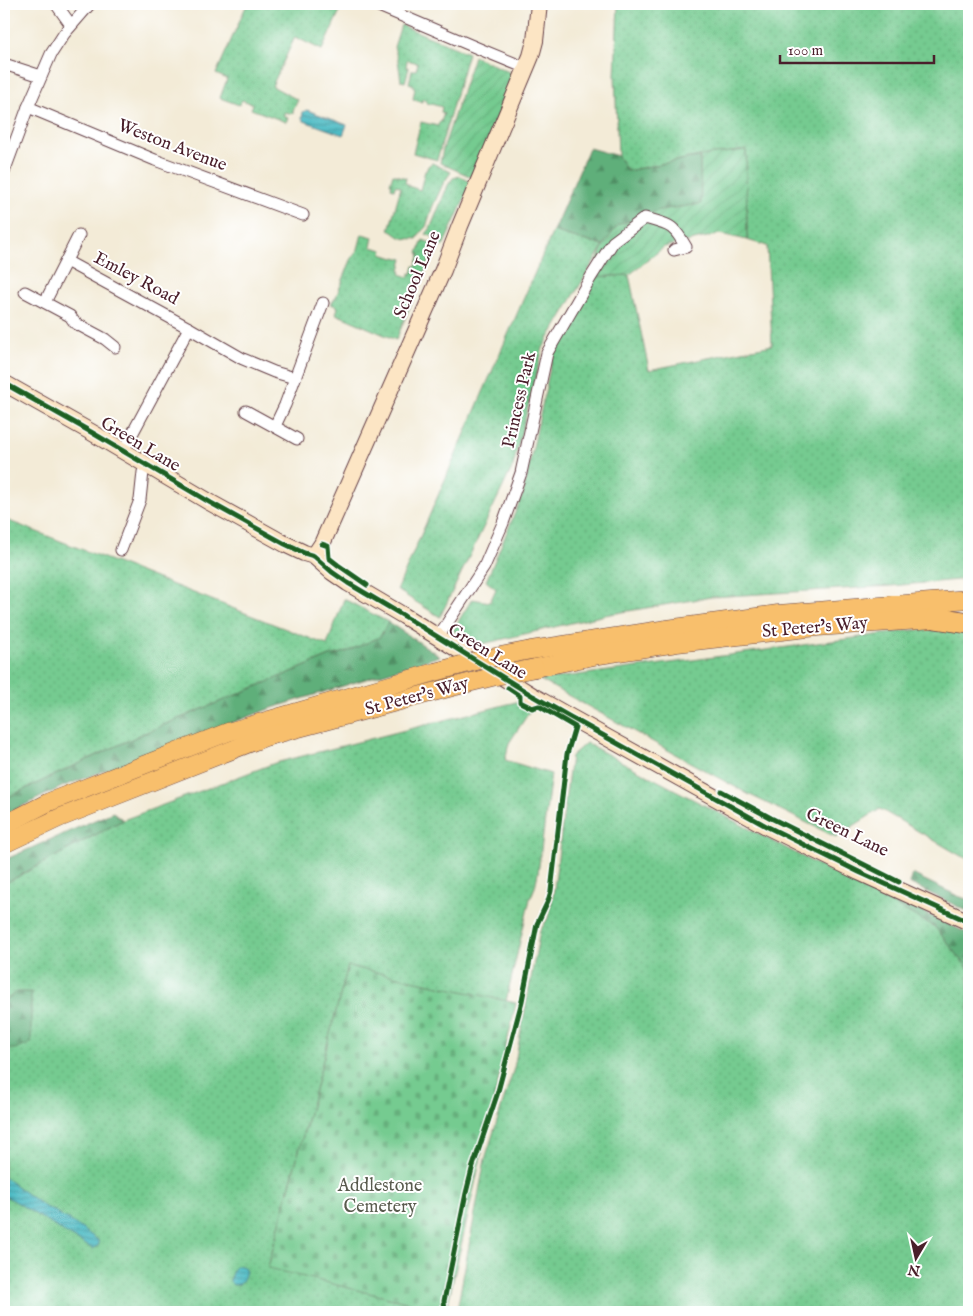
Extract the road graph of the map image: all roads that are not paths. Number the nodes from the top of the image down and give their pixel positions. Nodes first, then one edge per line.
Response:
1 (56, 4) edge
2 (90, 4) edge
3 (539, 4) edge
4 (378, 5) edge
5 (71, 25) junction
6 (4, 64) edge
7 (526, 68) junction
8 (41, 76) junction
9 (28, 107) junction
10 (6, 157) edge
11 (4, 172) edge
12 (304, 216) dead end
13 (79, 235) dead end
14 (674, 250) dead end
15 (66, 261) junction
16 (26, 292) dead end
17 (45, 302) junction
18 (323, 303) dead end
19 (189, 328) junction
20 (114, 347) dead end
21 (295, 378) junction
22 (4, 383) edge
23 (246, 411) dead end
24 (275, 426) junction
25 (297, 439) dead end
26 (123, 451) junction
27 (147, 466) junction
28 (121, 550) dead end
29 (314, 556) junction
30 (969, 599) edge
31 (969, 617) edge
32 (936, 618) junction
33 (969, 622) edge
34 (438, 637) junction
35 (4, 824) edge
36 (4, 844) edge
37 (969, 922) edge

1 - 5 street
2 - 5 street
3 - 7 street, School Lane
4 - 7 street
5 - 8 street
6 - 8 street
7 - 29 street, School Lane
8 - 9 street
9 - 10 street
9 - 12 street, Weston Avenue
10 - 11 street
13 - 15 street, Emley Road
14 - 34 street, Princess Park
15 - 17 street, Emley Road
15 - 19 street, Emley Road
16 - 17 street
17 - 20 street
18 - 21 street
19 - 21 street, Emley Road
19 - 26 street, Emley Road
21 - 24 street
22 - 26 street, Green Lane
23 - 24 street
24 - 25 street
26 - 27 street, Green Lane
27 - 28 street
27 - 29 street, Green Lane
29 - 34 street, Green Lane
30 - 35 main road, St Peter's Way, bridge
31 - 32 main road, St Peter's Way
32 - 33 highway
32 - 36 main road, St Peter's Way, bridge
34 - 37 street, Green Lane

